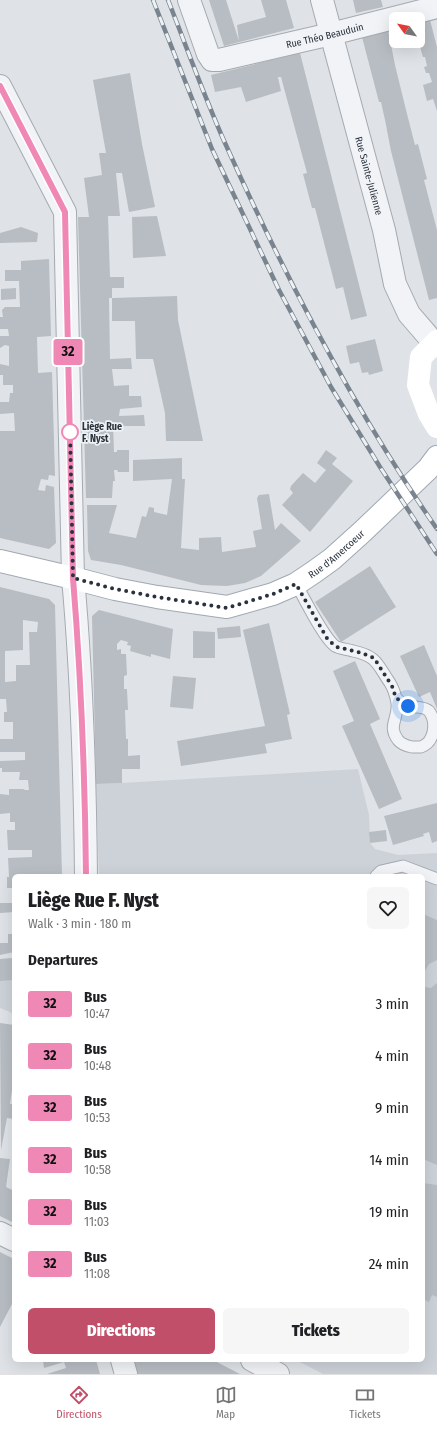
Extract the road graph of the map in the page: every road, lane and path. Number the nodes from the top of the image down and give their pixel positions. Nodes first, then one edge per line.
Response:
1 (189, 0) edge
2 (322, 0) edge
3 (437, 6) edge
4 (331, 34) junction
5 (0, 86) edge
6 (435, 342) edge
7 (437, 427) edge
8 (437, 457) edge
9 (0, 561) edge
10 (73, 578) junction
11 (296, 584) junction
12 (396, 698) junction
13 (86, 874) edge
14 (378, 874) edge
15 (424, 874) edge
16 (425, 874) edge
17 (437, 879) edge
18 (0, 1233) edge
19 (12, 1239) edge
20 (123, 1362) edge
21 (256, 1362) edge
22 (126, 1374) edge
23 (278, 1374) edge

1 - 4 street, Rue Théo Beauduin
2 - 4 street, Rue Sainte-Julienne
3 - 4 street, Rue Théo Beauduin
4 - 6 street, Rue Sainte-Julienne
5 - 10 street
6 - 7 main road
8 - 11 main road, Rue d'Amercoeur
9 - 10 main road, Rue d'Amercoeur
10 - 11 main road, Rue d'Amercoeur
10 - 13 street
11 - 12 lane
12 - 12 lane
14 - 15 lane
16 - 17 lane
18 - 19 street
20 - 22 street
21 - 23 street

